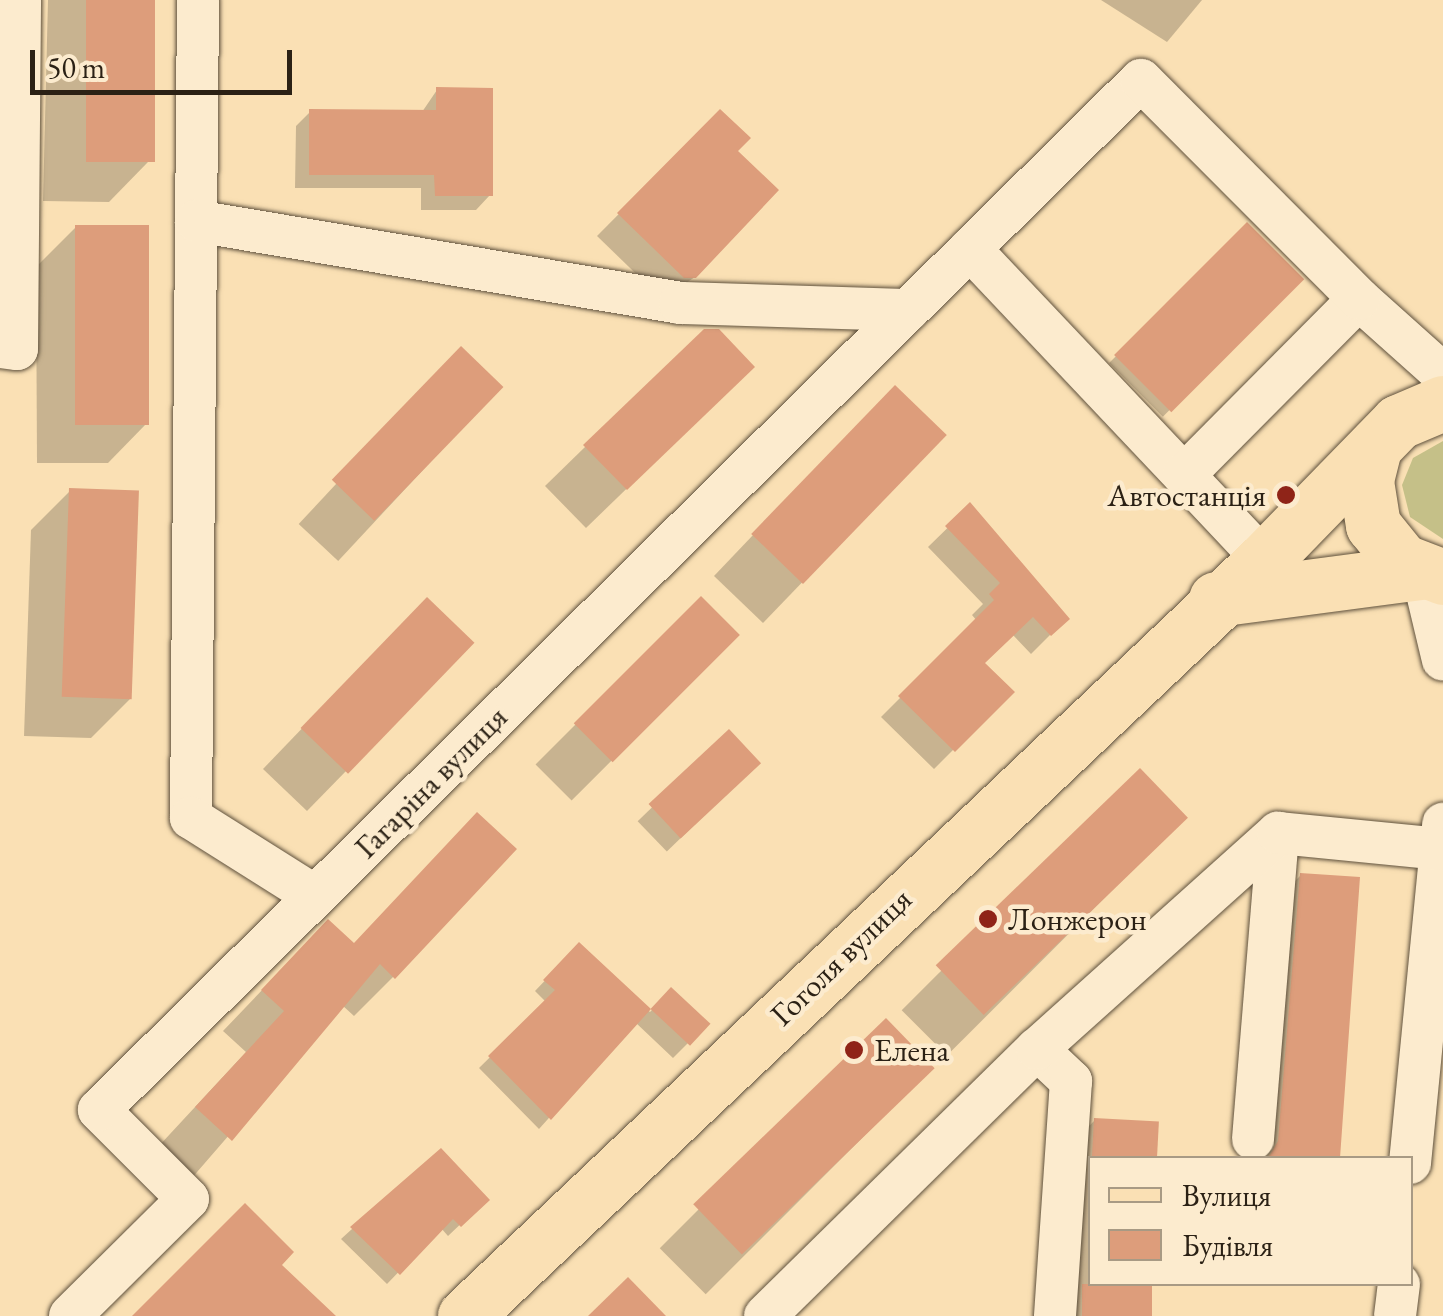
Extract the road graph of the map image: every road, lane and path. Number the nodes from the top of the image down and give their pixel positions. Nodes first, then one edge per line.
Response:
1 (20, 0) edge
2 (198, 0) edge
3 (196, 222) junction
4 (970, 249) junction
5 (1359, 299) junction
6 (908, 310) junction
7 (0, 346) edge
8 (1437, 394) edge
9 (1373, 452) junction
10 (1184, 475) junction
11 (1264, 560) junction
12 (1432, 574) edge
13 (1216, 598) junction
14 (1443, 660) edge
15 (1278, 833) junction
16 (1442, 837) edge
17 (315, 896) junction
18 (1038, 1049) junction
19 (1253, 1139) dead end
20 (1411, 1156) edge
21 (1399, 1286) edge
22 (70, 1316) edge
23 (465, 1316) edge
24 (765, 1316) edge
25 (1055, 1316) edge
26 (1396, 1316) edge

1 - 7 street
2 - 3 street
3 - 6 street
3 - 17 street
4 - 5 street, Гагаріна вулиця
4 - 6 street, Гагаріна вулиця
4 - 10 street
5 - 8 street
5 - 10 street
6 - 17 street, Гагаріна вулиця
8 - 9 main road, Гоголя вулиця
9 - 11 main road, Гоголя вулиця
9 - 12 main road
10 - 11 street
11 - 13 main road, Гоголя вулиця
12 - 13 main road
12 - 14 street
13 - 23 main road, Гоголя вулиця
15 - 16 street
15 - 18 street
15 - 19 street
16 - 20 street
17 - 22 street, Гагаріна вулиця
18 - 24 street
18 - 25 street
21 - 26 street

